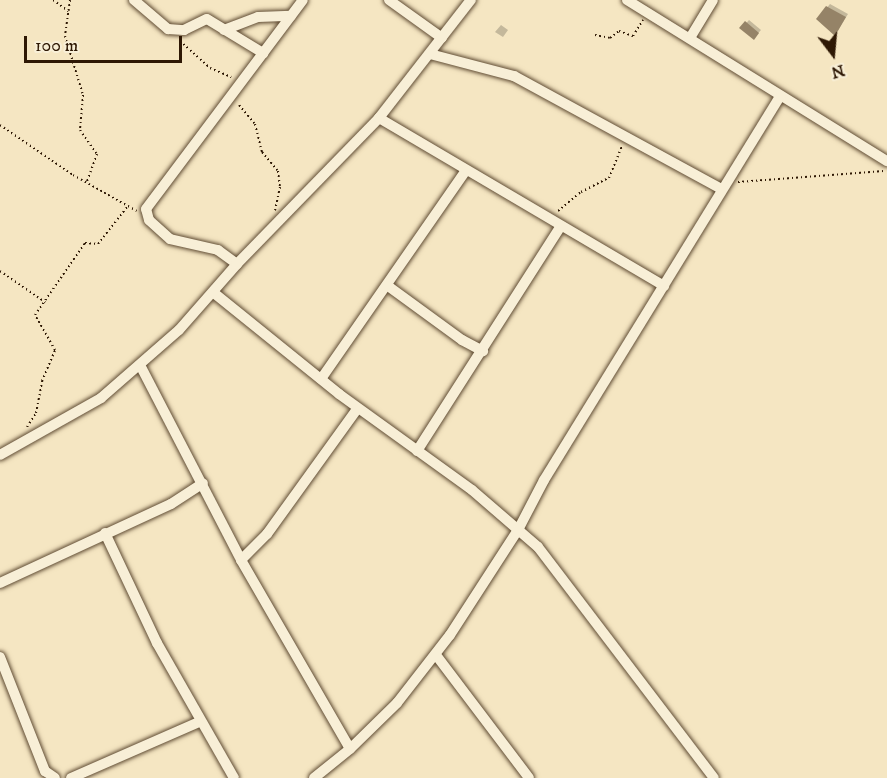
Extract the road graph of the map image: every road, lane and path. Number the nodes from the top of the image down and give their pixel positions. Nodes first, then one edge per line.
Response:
1 (53, 0) edge
2 (70, 0) edge
3 (134, 0) edge
4 (303, 0) edge
5 (389, 0) edge
6 (471, 0) edge
7 (627, 0) edge
8 (713, 0) edge
9 (68, 11) junction
10 (647, 12) junction
11 (291, 16) junction
12 (168, 29) junction
13 (224, 30) junction
14 (595, 35) dead end
15 (442, 38) junction
16 (690, 38) junction
17 (262, 53) junction
18 (430, 54) junction
19 (233, 92) junction
20 (780, 96) junction
21 (379, 118) junction
22 (0, 125) edge
23 (625, 136) junction
24 (887, 161) edge
25 (466, 170) junction
26 (887, 170) edge
27 (87, 182) junction
28 (722, 187) junction
29 (127, 207) junction
30 (145, 212) junction
31 (550, 220) junction
32 (561, 226) junction
33 (274, 228) junction
34 (237, 264) junction
35 (0, 272) edge
36 (388, 286) junction
37 (664, 286) junction
38 (214, 293) junction
39 (45, 302) junction
40 (483, 351) junction
41 (140, 364) junction
42 (321, 379) junction
43 (358, 408) junction
44 (18, 445) junction
45 (417, 451) junction
46 (0, 455) edge
47 (203, 483) junction
48 (518, 530) junction
49 (105, 533) junction
50 (241, 560) junction
51 (0, 583) edge
52 (436, 655) junction
53 (0, 657) edge
54 (200, 722) junction
55 (350, 749) junction
56 (48, 776) edge
57 (71, 778) edge
58 (234, 778) edge
59 (314, 778) edge
60 (529, 778) edge
61 (714, 778) edge

1 - 9 path
2 - 9 path
3 - 12 street
4 - 11 street
5 - 15 street
6 - 15 street
7 - 10 street
8 - 16 street
9 - 27 path
10 - 14 path
10 - 16 street
11 - 13 street
11 - 17 street
12 - 13 street
12 - 19 path
13 - 17 street
15 - 18 street
16 - 20 street
17 - 19 street
18 - 21 street
18 - 23 street
19 - 30 street
19 - 33 path
20 - 24 street
20 - 28 street
21 - 25 street
21 - 33 street
22 - 27 path
23 - 28 street
23 - 31 path
25 - 31 street
25 - 36 street
26 - 28 path
27 - 29 path
28 - 37 street
29 - 30 path
29 - 39 path
30 - 34 street
31 - 32 street
32 - 37 street
32 - 40 street
33 - 34 street
34 - 38 street
35 - 39 path
36 - 40 street
36 - 42 street
37 - 48 street
38 - 41 street
38 - 42 street
39 - 44 path
40 - 45 street
41 - 44 street
41 - 47 street
42 - 43 street
43 - 45 street
43 - 50 street
44 - 46 street
45 - 48 street
47 - 49 street
47 - 50 street
48 - 52 street
48 - 61 street
49 - 51 street
49 - 54 street
50 - 55 street
52 - 55 street
52 - 60 street
53 - 56 street
54 - 57 street
54 - 58 street
55 - 59 street

